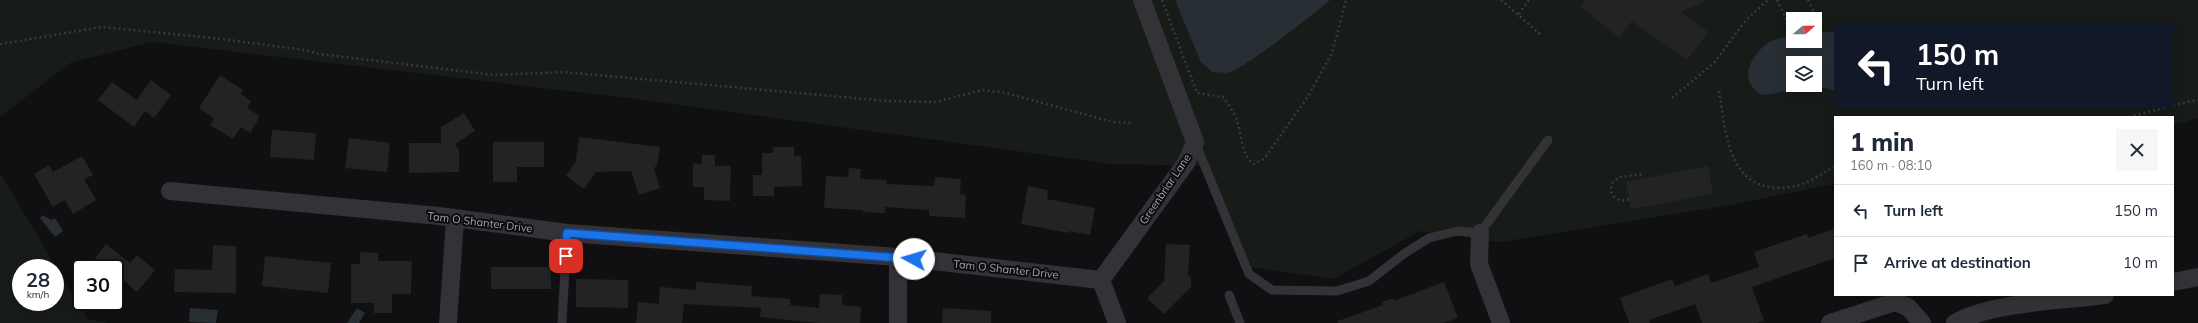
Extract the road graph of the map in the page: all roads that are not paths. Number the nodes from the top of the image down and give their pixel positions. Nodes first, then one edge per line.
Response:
1 (1142, 0) edge
2 (1548, 140) dead end
3 (1195, 142) junction
4 (170, 190) dead end
5 (455, 218) junction
6 (567, 233) junction
7 (1480, 233) junction
8 (898, 257) junction
9 (2198, 277) edge
10 (1101, 280) junction
11 (2174, 282) edge
12 (1230, 295) dead end
13 (2097, 296) edge
14 (448, 323) edge
15 (562, 323) edge
16 (898, 323) edge
17 (1117, 323) edge
18 (1240, 323) edge
19 (1501, 323) edge
20 (1830, 323) edge
21 (1922, 323) edge
22 (1956, 323) edge

1 - 3 street, Greenbriar Lane
2 - 7 lane
3 - 7 lane
3 - 10 street, Greenbriar Lane
4 - 5 street, Tam O Shanter Drive
5 - 6 street, Tam O Shanter Drive
5 - 14 street
6 - 8 street, Tam O Shanter Drive
6 - 15 lane
7 - 19 street
8 - 10 street, Tam O Shanter Drive
8 - 16 street
9 - 11 street
10 - 17 street
12 - 18 lane
13 - 22 street
20 - 21 street

